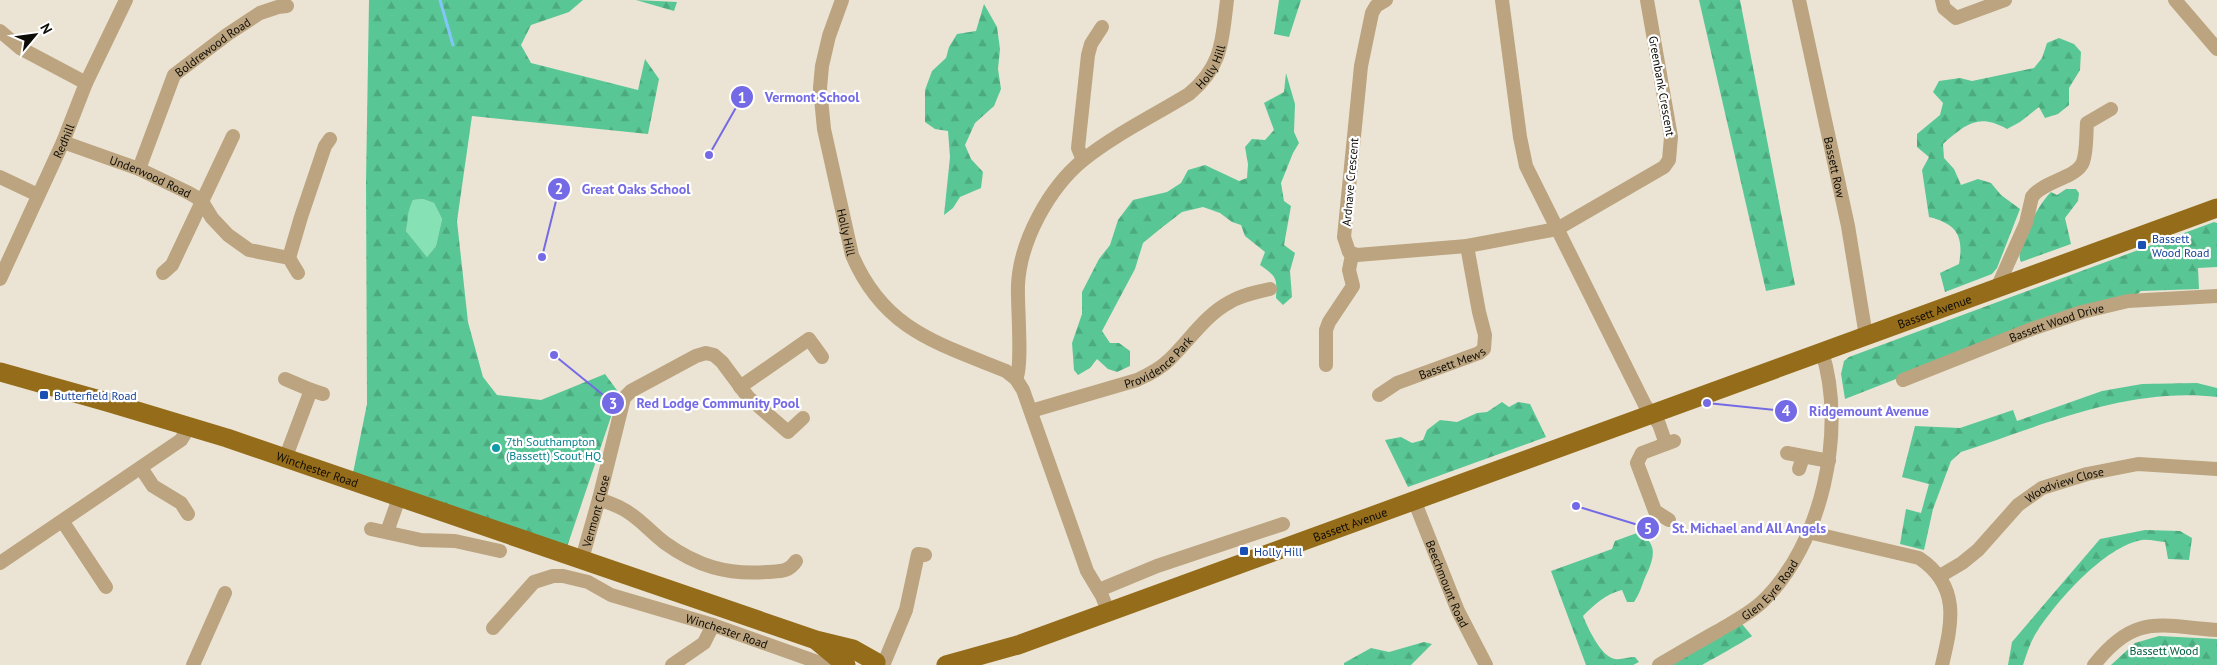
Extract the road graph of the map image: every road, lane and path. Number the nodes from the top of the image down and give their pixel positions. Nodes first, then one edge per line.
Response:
1 (126, 0) edge
2 (842, 0) edge
3 (1227, 0) edge
4 (1386, 0) edge
5 (1502, 0) edge
6 (1646, 0) edge
7 (1799, 0) edge
8 (1942, 0) edge
9 (2006, 0) edge
10 (2176, 0) edge
11 (287, 6) dead end
12 (1102, 27) dead end
13 (0, 31) edge
14 (2217, 49) edge
15 (86, 83) junction
16 (2111, 109) dead end
17 (233, 136) dead end
18 (330, 139) dead end
19 (63, 142) junction
20 (1083, 160) junction
21 (139, 169) junction
22 (0, 177) edge
23 (38, 195) junction
24 (201, 200) junction
25 (2217, 208) edge
26 (1557, 230) junction
27 (1467, 246) junction
28 (2014, 254) junction
29 (1352, 255) junction
30 (289, 258) junction
31 (163, 273) dead end
32 (298, 273) dead end
33 (2026, 278) junction
34 (0, 279) edge
35 (1997, 288) junction
36 (1270, 289) dead end
37 (2217, 296) edge
38 (1866, 336) junction
39 (1822, 352) junction
40 (822, 357) dead end
41 (1326, 365) dead end
42 (2, 375) edge
43 (285, 379) dead end
44 (1016, 379) junction
45 (1903, 380) dead end
46 (740, 387) junction
47 (1379, 394) dead end
48 (1031, 411) junction
49 (1652, 414) junction
50 (803, 418) dead end
51 (189, 427) junction
52 (1787, 452) dead end
53 (285, 459) junction
54 (1829, 461) junction
55 (141, 468) junction
56 (2217, 469) edge
57 (399, 498) junction
58 (599, 500) junction
59 (1414, 500) junction
60 (186, 504) dead end
61 (1669, 520) dead end
62 (63, 522) junction
63 (1283, 524) dead end
64 (371, 529) dead end
65 (387, 532) junction
66 (1808, 532) junction
67 (491, 552) dead end
68 (918, 554) dead end
69 (582, 559) junction
70 (796, 561) dead end
71 (0, 562) edge
72 (1940, 576) junction
73 (633, 577) junction
74 (99, 583) dead end
75 (1099, 590) junction
76 (224, 593) dead end
77 (625, 599) junction
78 (1108, 611) junction
79 (713, 625) junction
80 (493, 628) dead end
81 (2217, 630) edge
82 (816, 640) junction
83 (1018, 645) junction
84 (879, 664) edge
85 (192, 665) edge
86 (672, 665) edge
87 (826, 665) edge
88 (846, 665) edge
89 (946, 665) edge
90 (982, 665) edge
91 (1486, 665) edge
92 (1659, 665) edge
93 (1942, 665) edge
94 (2094, 665) edge

1 - 15 street, Redhill
2 - 44 street, Holly Hill
3 - 20 street, Holly Hill
4 - 29 street, Ardnave Crescent
5 - 26 street
6 - 26 street, Greenbank Crescent
7 - 38 street, Bassett Row
8 - 9 street
10 - 14 street
11 - 21 street, Boldrewood Road
12 - 20 street
13 - 15 street
15 - 19 street, Redhill
16 - 28 street
17 - 24 street
18 - 30 street
19 - 21 street, Underwood Road
19 - 23 street, Redhill
20 - 44 street, Holly Hill
21 - 24 street, Underwood Road
22 - 23 street
23 - 34 street, Redhill
24 - 30 street, Underwood Road
24 - 31 street
25 - 33 main road, Bassett Avenue
26 - 27 street
26 - 49 street
27 - 29 street
27 - 47 street, Bassett Mews
28 - 33 street
28 - 35 street
29 - 41 street, Ardnave Crescent
30 - 32 street
33 - 35 main road, Bassett Avenue
35 - 38 main road, Bassett Avenue
36 - 48 street, Providence Park
37 - 45 street, Bassett Wood Drive
38 - 39 main road, Bassett Avenue
39 - 49 main road, Bassett Avenue
39 - 54 street, Glen Eyre Road
40 - 46 street
42 - 51 main road, Winchester Road
43 - 53 street
44 - 48 street
46 - 50 street, Vermont Close
46 - 58 street, Vermont Close
48 - 75 street
49 - 59 main road, Bassett Avenue
49 - 61 street
51 - 53 main road, Winchester Road
51 - 55 street
52 - 54 street
53 - 57 main road, Winchester Road
54 - 66 street, Glen Eyre Road
55 - 60 street
55 - 62 street
56 - 72 street, Woodview Close
57 - 65 street
57 - 69 main road, Winchester Road
58 - 69 street, Vermont Close
58 - 70 street
59 - 78 main road, Bassett Avenue
59 - 91 street, Beechmount Road
62 - 71 street
62 - 74 street
63 - 75 street
64 - 65 street
65 - 67 street
66 - 72 street
66 - 92 street, Glen Eyre Road
68 - 84 street
69 - 73 main road, Winchester Road
72 - 93 street
73 - 77 street
73 - 82 main road, Winchester Road
75 - 78 street
76 - 85 street
77 - 79 street, Winchester Road
77 - 80 street, Winchester Road
78 - 83 main road, Bassett Avenue
79 - 86 street
79 - 87 street, Winchester Road
81 - 94 street
82 - 84 main road, Winchester Road
82 - 88 main road, Winchester Road
83 - 89 main road, Bassett Avenue
83 - 90 main road, Bassett Avenue

